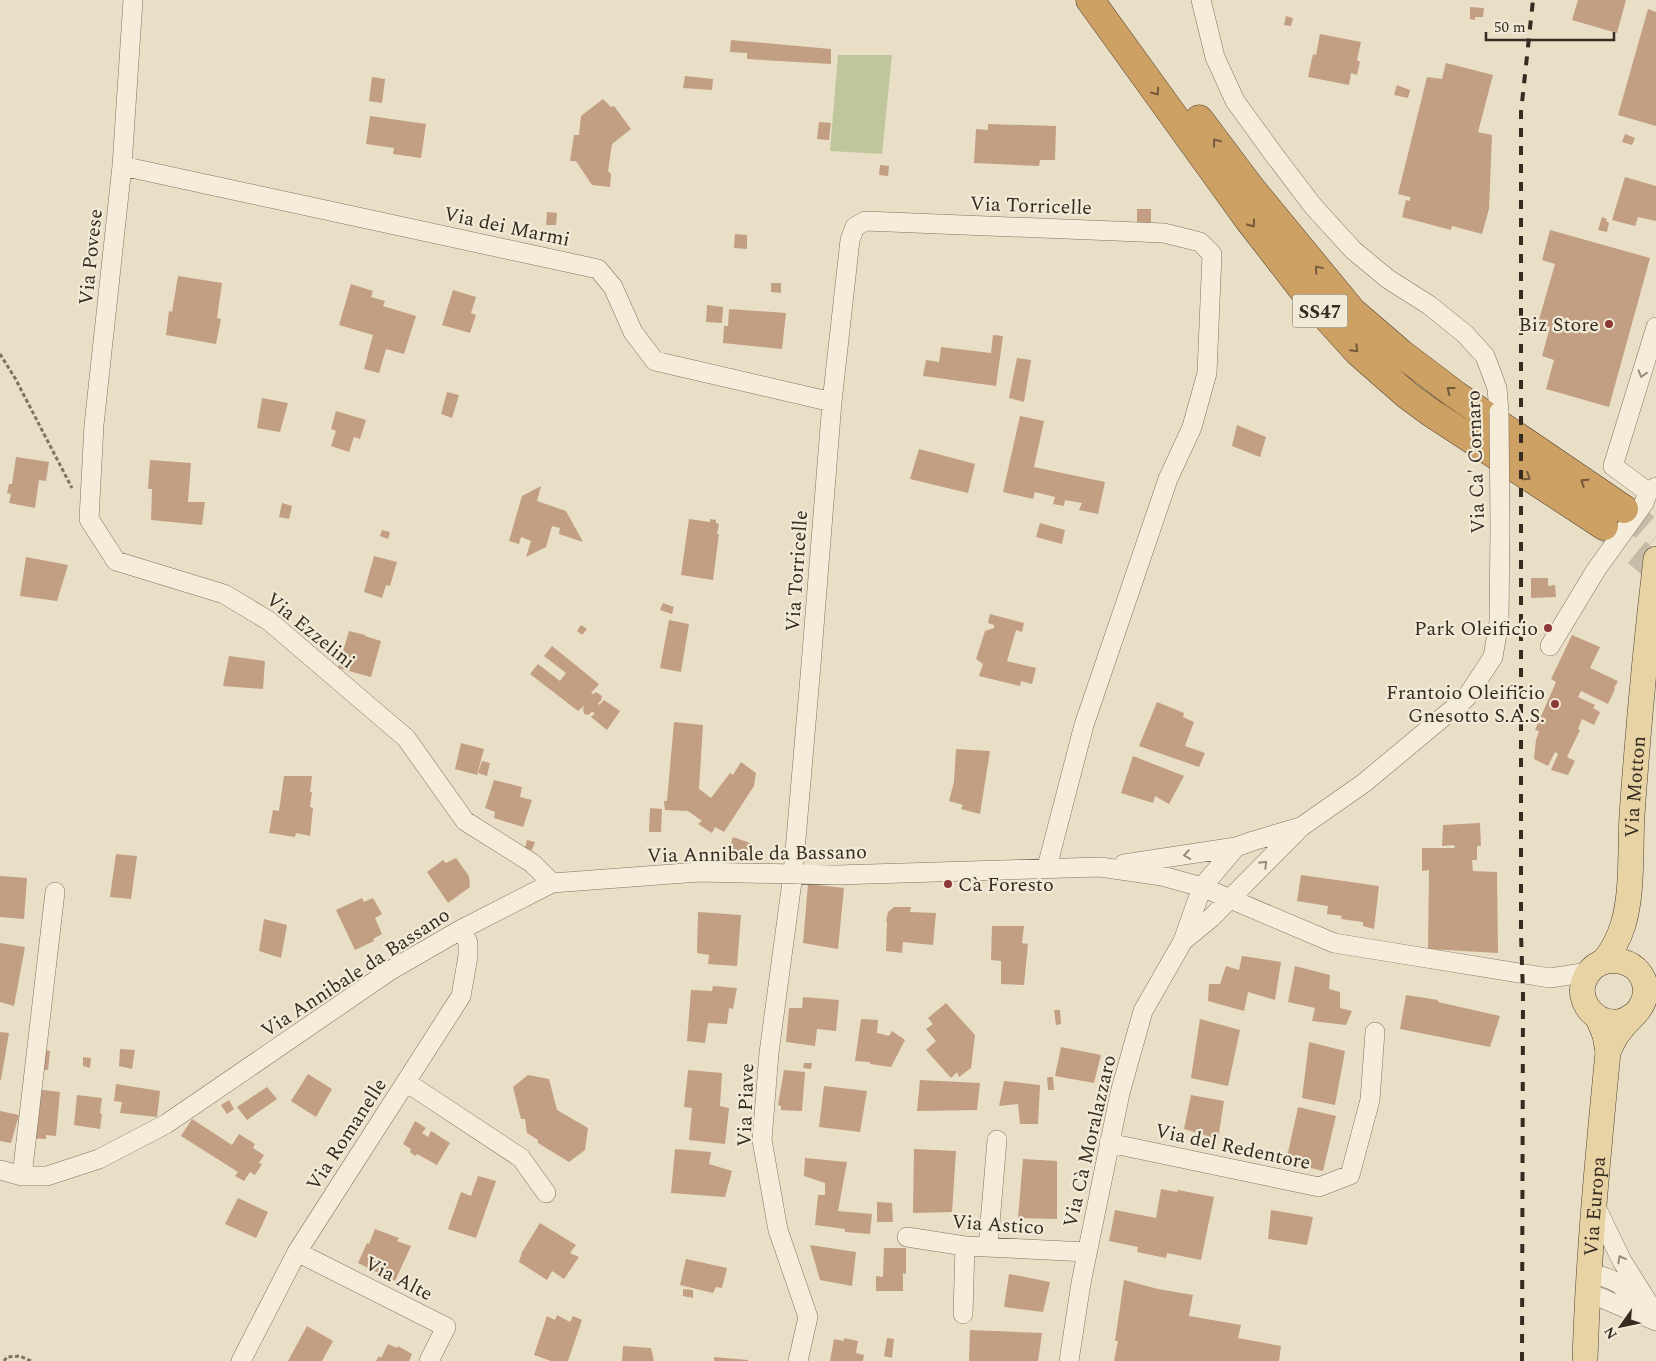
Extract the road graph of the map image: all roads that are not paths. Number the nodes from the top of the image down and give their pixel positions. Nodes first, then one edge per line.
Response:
1 (133, 0) edge
2 (1090, 0) edge
3 (1110, 0) edge
4 (1201, 0) edge
5 (122, 166) junction
6 (1656, 327) edge
7 (832, 402) junction
8 (1652, 489) edge
9 (1624, 509) tunnel mouth
10 (89, 519) joint
11 (1604, 526) tunnel mouth
12 (1656, 559) edge
13 (1550, 646) dead end
14 (1301, 827) junction
15 (1236, 848) junction
16 (1047, 867) junction
17 (1100, 867) junction
18 (793, 874) junction
19 (552, 883) junction
20 (1202, 887) junction
21 (55, 892) dead end
22 (1230, 898) junction
23 (1624, 924) junction
24 (462, 929) junction
25 (1183, 941) junction
26 (1633, 966) junction
27 (1596, 967) junction
28 (1550, 978) junction
29 (1591, 1011) junction
30 (1633, 1015) junction
31 (1375, 1032) dead end
32 (1608, 1052) junction
33 (406, 1082) junction
34 (997, 1140) dead end
35 (1110, 1143) junction
36 (0, 1170) edge
37 (22, 1176) junction
38 (546, 1193) dead end
39 (1593, 1201) junction
40 (906, 1237) dead end
41 (965, 1246) junction
42 (988, 1247) junction
43 (297, 1252) junction
44 (1087, 1252) junction
45 (1588, 1283) junction
46 (963, 1314) dead end
47 (1656, 1318) edge
48 (241, 1361) edge
49 (429, 1361) edge
50 (798, 1361) edge
51 (1069, 1361) edge
52 (1585, 1361) edge

1 - 5 street, Via Povese
2 -> 11 highway, SS47
9 -> 3 highway, SS47
4 - 14 street, Via Ca' Cornaro, bridge
5 - 7 street, Via dei Marmi
5 - 10 street, Via Povese
6 -> 8 street
7 - 16 street, Via Torricelle
7 - 18 street, Via Torricelle
8 - 13 street
10 - 19 street, Via Ezzelini
12 - 23 main road, Via Motton
14 - 15 street, Via Ca' Cornaro
22 -> 14 street, Via Ca' Cornaro
15 -> 17 street, Via Ca' Cornaro
15 - 20 street, Via Ca' Cornaro
16 - 17 street, Via Annibale da Bassano
16 - 18 street, Via Annibale da Bassano
17 - 20 street, Via Annibale da Bassano
18 - 19 street, Via Annibale da Bassano
18 - 50 street, Via Piave
19 - 24 street, Via Annibale da Bassano
20 - 22 street, Via Annibale da Bassano
20 - 25 street, Via Cà Moralazzaro
21 - 37 street
22 - 25 street, Via Cà Moralazzaro
22 - 28 street, Via Annibale da Bassano
23 - 26 main road, Via Motton
23 - 27 main road, Via Motton
24 - 33 street, Via Romanelle
24 - 37 street, Via Annibale da Bassano
25 - 35 street, Via Cà Moralazzaro
26 - 27 main road
26 - 30 main road, Via Europa
27 - 28 street, Via Annibale da Bassano
27 - 29 main road, Via Europa
28 - 29 street, Via Annibale da Bassano
29 - 30 main road
29 - 32 main road, Via Europa
30 - 32 main road, Via Europa
31 - 35 street, Via del Redentore
32 - 39 main road, Via Europa
33 - 38 street
33 - 43 street, Via Romanelle
34 - 42 street
35 - 44 street, Via Cà Moralazzaro
36 - 37 street, Via Annibale da Bassano
39 - 45 main road, Via Europa
47 -> 39 street
40 - 41 street, Via Astico
41 - 42 street, Via Astico
41 - 46 street
42 - 44 street, Via Astico
43 - 48 street, Via Romanelle
43 - 49 street, Via Alte
44 - 51 street, Via Cà Moralazzaro
45 - 47 street
45 - 52 main road, Via Europa

